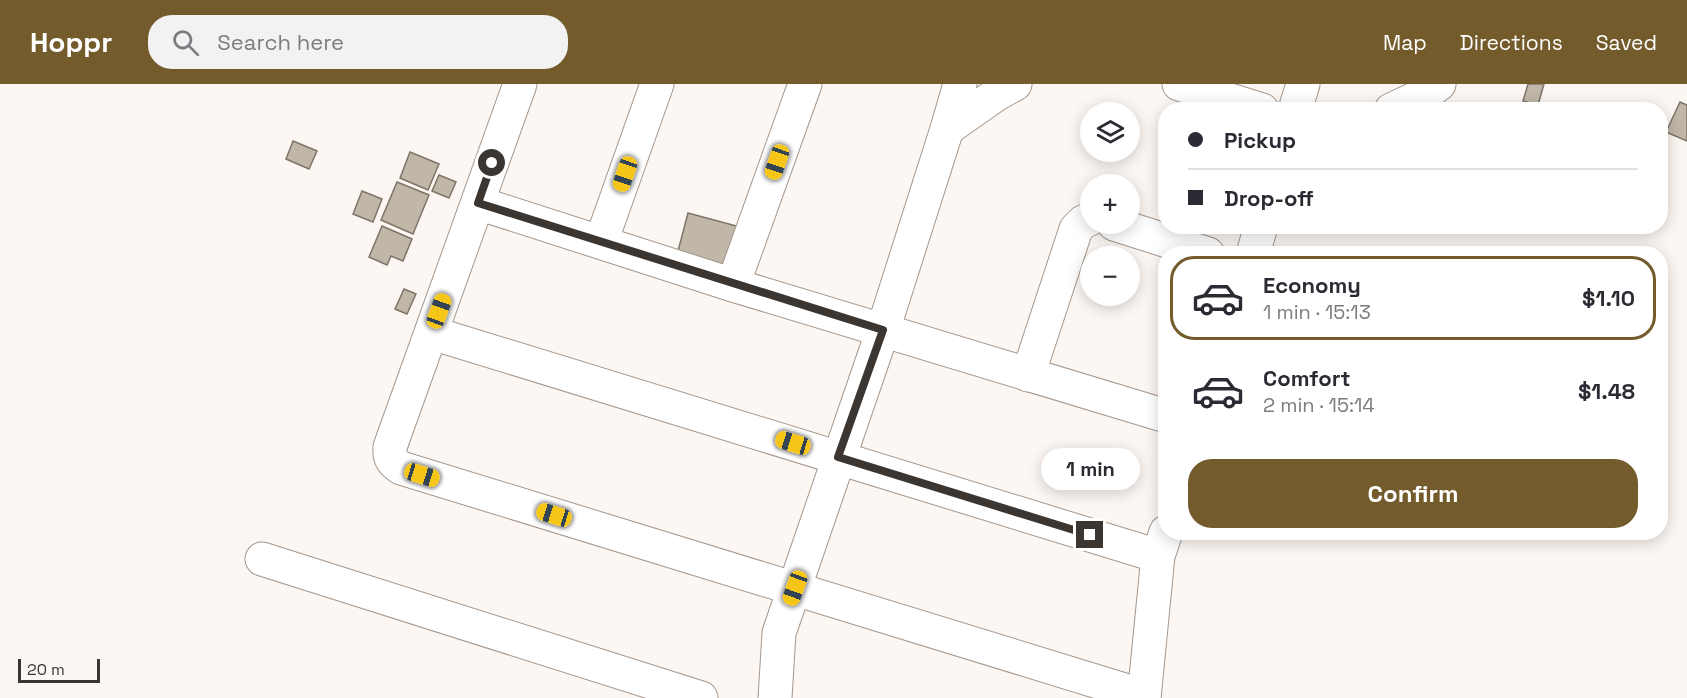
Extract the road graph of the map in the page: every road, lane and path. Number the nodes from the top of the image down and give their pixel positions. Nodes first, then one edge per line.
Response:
1 (520, 84) edge
2 (657, 84) edge
3 (805, 84) edge
4 (960, 84) edge
5 (1015, 84) edge
6 (1179, 84) edge
7 (1303, 84) edge
8 (1439, 84) edge
9 (1236, 102) edge
10 (1297, 102) edge
11 (1408, 102) edge
12 (947, 129) junction
13 (478, 203) junction
14 (1080, 225) edge
15 (1140, 232) edge
16 (601, 242) junction
17 (1183, 246) edge
18 (733, 285) junction
19 (883, 330) junction
20 (432, 333) junction
21 (1028, 375) junction
22 (1158, 414) edge
23 (838, 457) junction
24 (1162, 544) edge
25 (262, 559) dead end
26 (795, 588) junction
27 (1144, 697) edge
28 (701, 698) edge
29 (775, 698) edge

1 - 13 street
2 - 16 street
3 - 18 street
4 - 12 street
5 - 12 street
6 - 9 street
7 - 10 street
8 - 11 street
12 - 19 street
13 - 16 street
13 - 20 street
14 - 21 street
15 - 17 street
16 - 18 street
18 - 19 street
19 - 21 street
19 - 23 street
20 - 23 street
20 - 26 street
21 - 22 street
23 - 24 street
23 - 26 street
24 - 27 street
25 - 28 street
26 - 27 street
26 - 29 street

